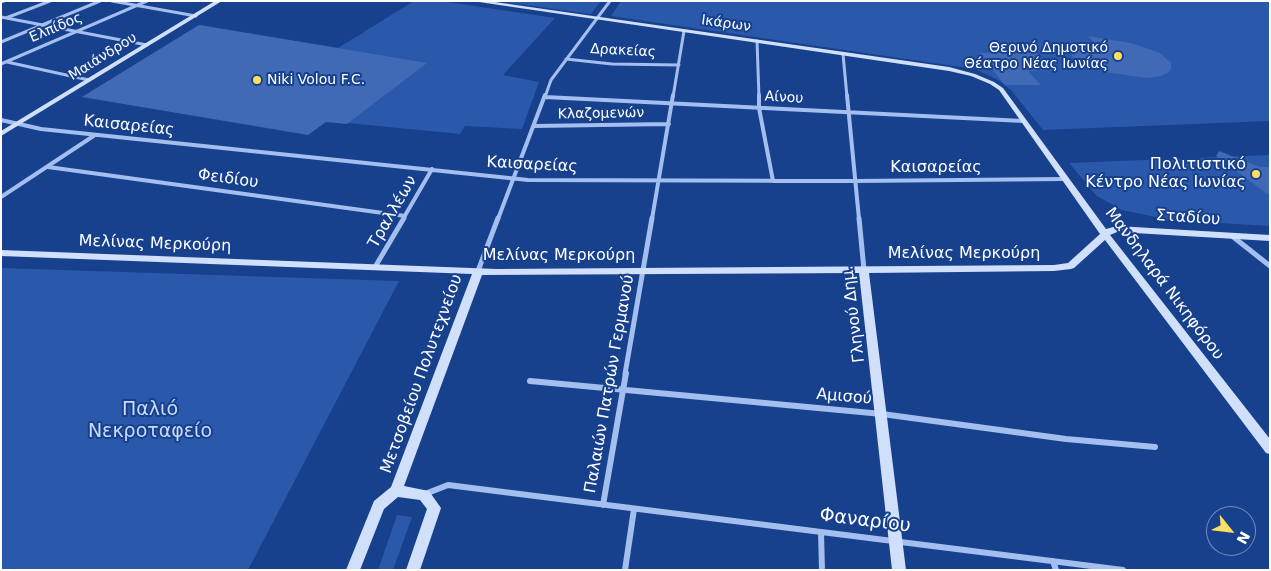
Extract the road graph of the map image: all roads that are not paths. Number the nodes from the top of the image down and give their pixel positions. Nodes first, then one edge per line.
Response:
1 (50, 1) edge
2 (100, 1) edge
3 (112, 1) edge
4 (147, 1) edge
5 (219, 1) edge
6 (475, 1) edge
7 (610, 1) edge
8 (137, 6) junction
9 (196, 16) junction
10 (1, 18) edge
11 (6, 18) junction
12 (597, 19) junction
13 (42, 25) junction
14 (684, 31) junction
15 (76, 32) junction
16 (757, 41) junction
17 (1, 42) edge
18 (147, 45) junction
19 (843, 54) junction
20 (566, 59) junction
21 (3, 62) edge
22 (678, 65) junction
23 (973, 75) joint
24 (90, 80) junction
25 (545, 97) junction
26 (671, 104) junction
27 (759, 108) junction
28 (850, 112) junction
29 (1, 120) edge
30 (1023, 121) junction
31 (18, 124) junction
32 (669, 124) junction
33 (534, 126) junction
34 (1, 134) edge
35 (96, 135) junction
36 (48, 167) junction
37 (432, 169) junction
38 (515, 178) junction
39 (1064, 179) junction
40 (659, 180) junction
41 (773, 181) junction
42 (855, 181) junction
43 (1, 196) edge
44 (405, 216) junction
45 (1105, 234) junction
46 (1232, 236) junction
47 (1270, 238) edge
48 (1, 253) edge
49 (1270, 266) edge
50 (375, 267) junction
51 (644, 270) junction
52 (864, 270) junction
53 (478, 271) junction
54 (530, 381) dead end
55 (621, 392) junction
56 (882, 414) junction
57 (1155, 448) dead end
58 (1270, 449) edge
59 (396, 491) junction
60 (424, 495) junction
61 (603, 505) junction
62 (634, 509) junction
63 (821, 532) junction
64 (895, 541) junction
65 (1053, 561) junction
66 (353, 570) edge
67 (413, 570) edge
68 (625, 570) edge
69 (822, 570) edge
70 (899, 570) edge
71 (1056, 570) edge
72 (1123, 570) edge

1 - 11 street
2 - 13 street
3 - 8 street
4 - 8 street, Ελπίδος
5 - 9 street, Μαιάνδρου
6 - 12 street, Ικάρων
7 - 12 street, Μετσοβείου Πολυτεχνείου
8 - 9 street
8 - 15 street, Ελπίδος
9 - 18 street, Μαιάνδρου
10 - 11 street
11 - 13 street
12 - 14 street, Ικάρων
12 - 20 street, Μετσοβείου Πολυτεχνείου
13 - 15 street
13 - 17 street
14 - 16 street, Ικάρων
14 - 22 street, Παλαιών Πατρών Γερμανού
15 - 18 street
15 - 21 street, Ελπίδος
16 - 19 street, Ικάρων
16 - 27 street
18 - 24 street, Μαιάνδρου
19 - 23 street, Ικάρων
19 - 28 street, Γληνού Δημ.
20 - 22 street, Δρακείας
20 - 25 street, Μετσοβείου Πολυτεχνείου
21 - 24 street
22 - 26 street, Παλαιών Πατρών Γερμανού
23 - 30 street, Μανδηλαρά Νικηφόρου
24 - 31 street, Μαιάνδρου
25 - 26 street, Αίνου
25 - 33 street, Μετσοβείου Πολυτεχνείου
26 - 27 street, Αίνου
26 - 32 street, Παλαιών Πατρών Γερμανού
27 - 28 street, Αίνου
27 - 41 street
28 - 30 street, Αίνου
28 - 42 street, Γληνού Δημ.
29 - 31 street, Καισαρείας
30 - 39 street, Μανδηλαρά Νικηφόρου
31 - 34 street, Μαιάνδρου
31 - 35 street, Καισαρείας
32 - 33 street, Κλαζομενών
32 - 40 street, Παλαιών Πατρών Γερμανού
33 - 38 street, Μετσοβείου Πολυτεχνείου
35 - 36 street
35 - 37 street, Καισαρείας
36 - 43 street
36 - 44 street, Φειδίου
37 - 38 street, Καισαρείας
37 - 44 street, Τραλλέων
38 - 40 street, Καισαρείας
38 - 53 street, Μετσοβείου Πολυτεχνείου
39 - 42 street, Καισαρείας
39 - 45 street, Μανδηλαρά Νικηφόρου
40 - 41 street, Καισαρείας
40 - 51 street, Παλαιών Πατρών Γερμανού
41 - 42 street, Καισαρείας
42 - 52 street, Γληνού Δημ.
44 - 50 street, Τραλλέων
45 - 46 street, Σταδίου
45 - 52 street, Μελίνας Μερκούρη
45 - 58 street, Μανδηλαρά Νικηφόρου
46 - 47 street, Σταδίου
46 - 49 street
48 - 50 street, Μελίνας Μερκούρη
50 - 53 street, Μελίνας Μερκούρη
51 - 52 street, Μελίνας Μερκούρη
51 - 53 street, Μελίνας Μερκούρη
51 - 55 street, Παλαιών Πατρών Γερμανού
52 - 56 street, Γληνού Δημ.
53 - 59 street, Μετσοβείου Πολυτεχνείου
54 - 55 street, Αμισού
55 - 56 street, Αμισού
55 - 61 street, Παλαιών Πατρών Γερμανού
56 - 57 street, Αμισού
56 - 64 street, Γληνού Δημ.
59 - 60 street
59 - 66 street
60 - 61 street, Φαναρίου
60 - 67 street
61 - 62 street, Φαναρίου
62 - 63 street, Φαναρίου
62 - 68 street
63 - 64 street, Φαναρίου
63 - 69 street
64 - 65 street, Φαναρίου
64 - 70 street, Γληνού Δημ.
65 - 71 street
65 - 72 street, Φαναρίου

